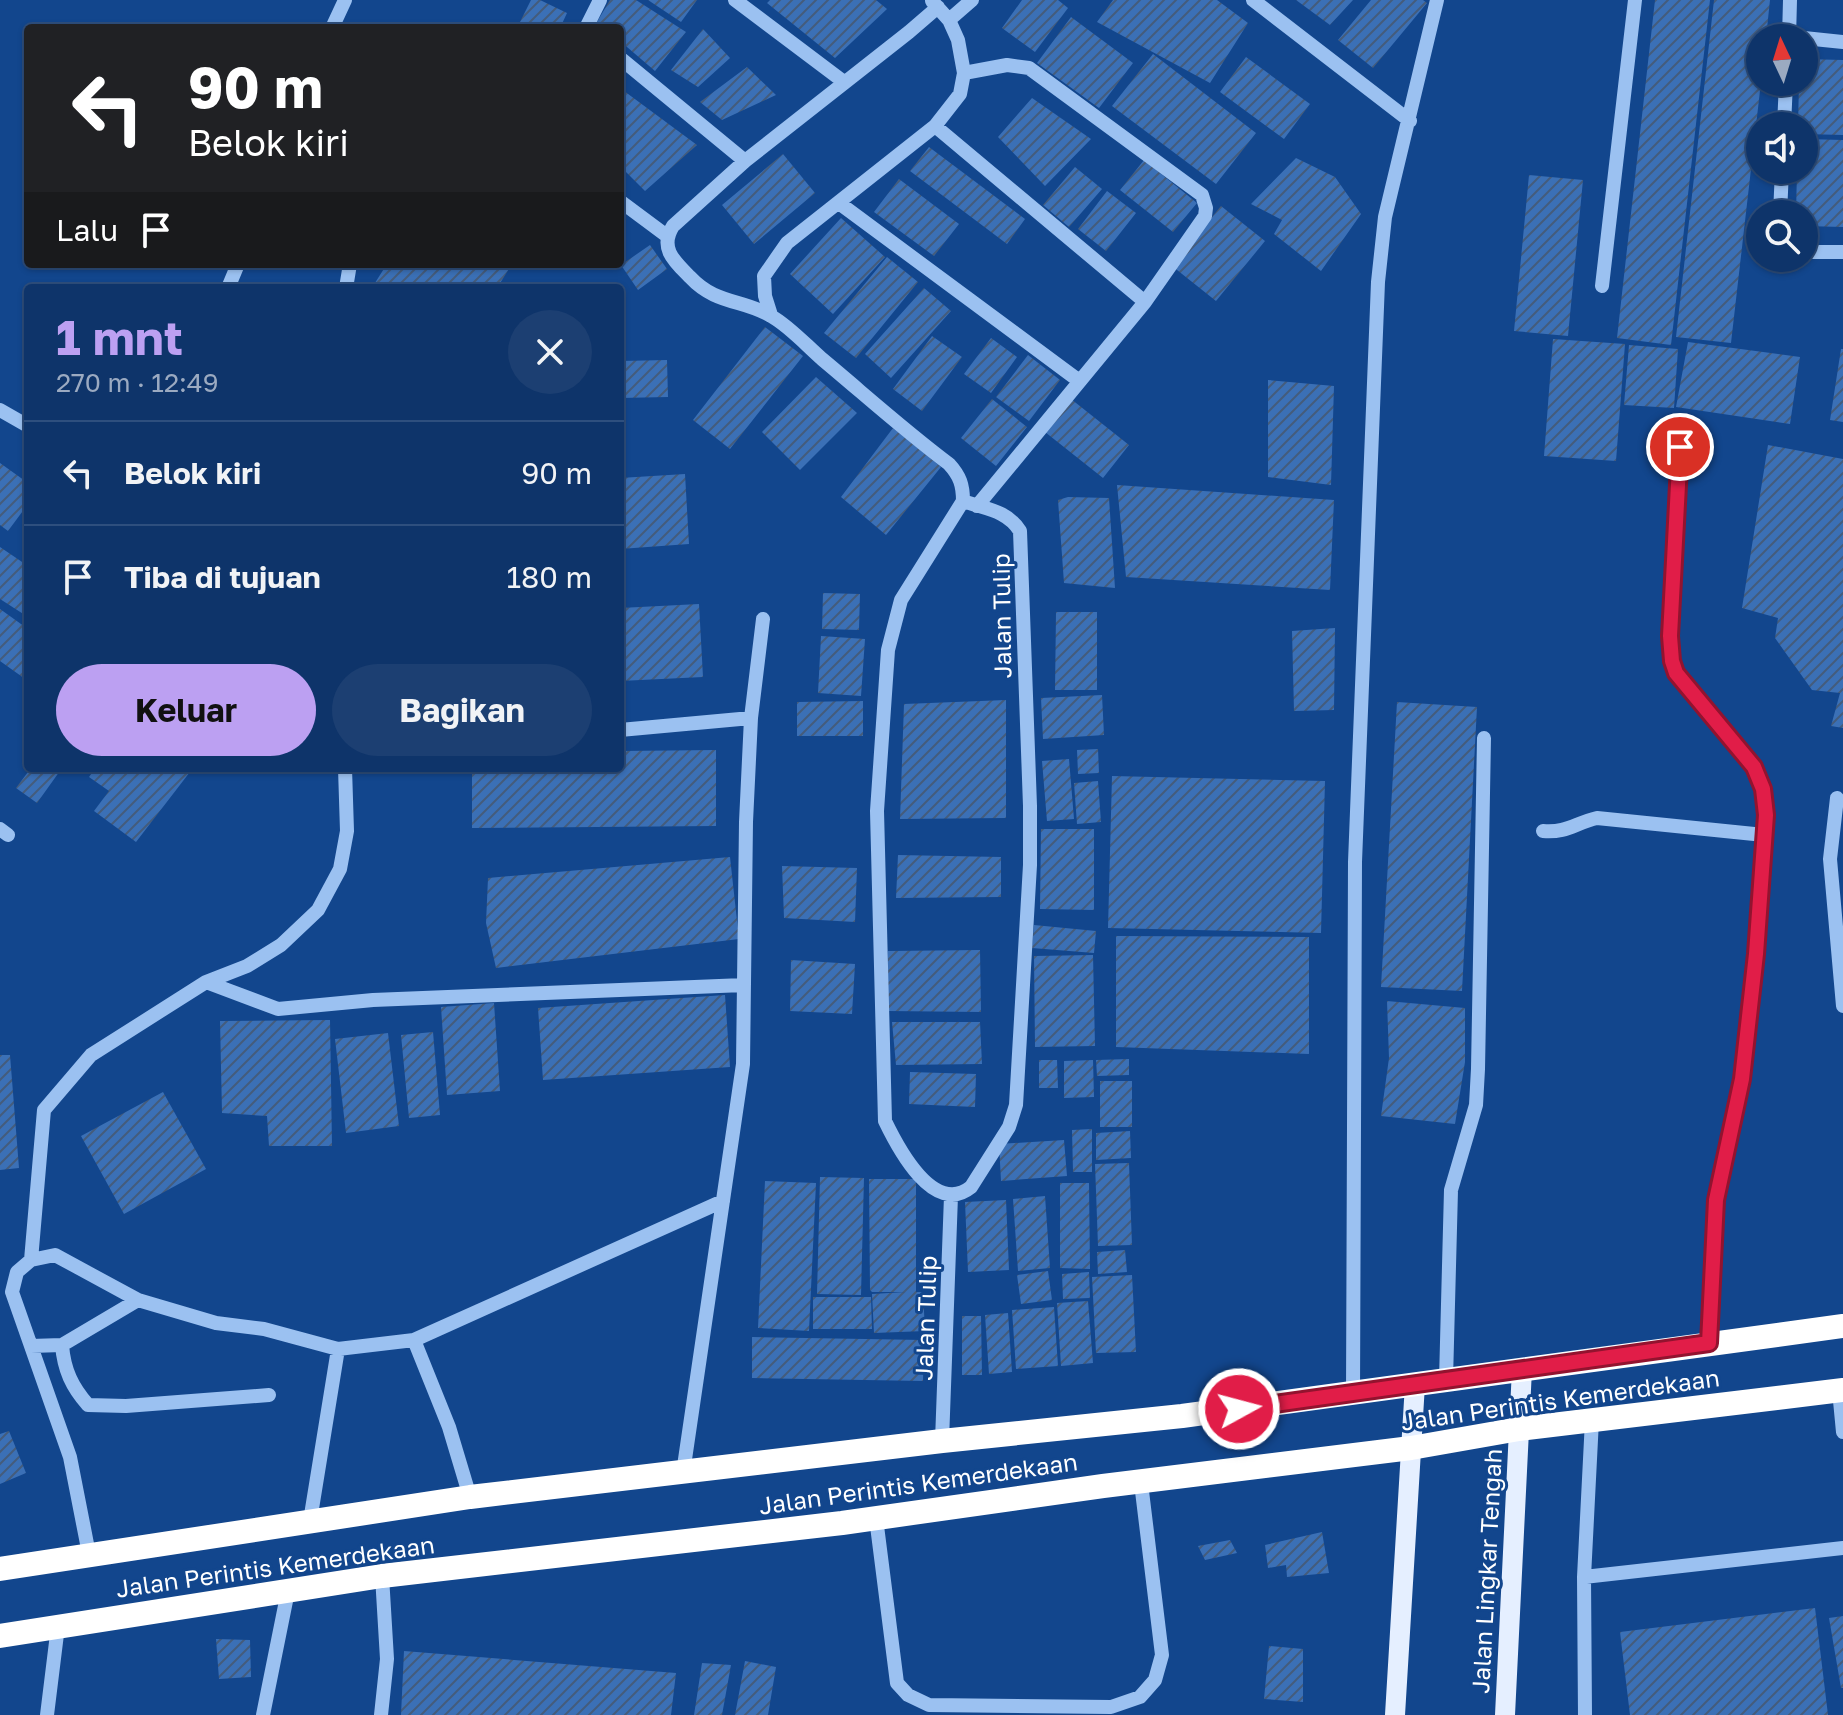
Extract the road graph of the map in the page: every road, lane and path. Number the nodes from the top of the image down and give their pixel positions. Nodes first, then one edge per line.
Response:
1 (337, 0) edge
2 (345, 0) edge
3 (600, 0) edge
4 (735, 0) edge
5 (972, 0) edge
6 (1253, 0) edge
7 (1437, 0) edge
8 (1635, 0) edge
9 (1790, 0) edge
10 (934, 3) edge
11 (949, 20) junction
12 (332, 24) edge
13 (333, 24) edge
14 (588, 24) edge
15 (1789, 24) edge
16 (1818, 40) edge
17 (1843, 42) edge
18 (624, 61) edge
19 (964, 73) junction
20 (844, 82) junction
21 (1410, 121) junction
22 (935, 126) junction
23 (745, 161) junction
24 (839, 203) junction
25 (624, 204) edge
26 (667, 236) junction
27 (1818, 252) edge
28 (1843, 252) edge
29 (1602, 286) dead end
30 (1145, 302) junction
31 (771, 315) junction
32 (1078, 380) junction
33 (0, 410) edge
34 (24, 424) edge
35 (1680, 447) dead end
36 (970, 503) junction
37 (763, 619) dead end
38 (751, 718) junction
39 (624, 730) edge
40 (1484, 738) dead end
41 (345, 772) edge
42 (1837, 798) dead end
43 (1543, 831) dead end
44 (1764, 835) junction
45 (206, 982) junction
46 (744, 985) junction
47 (1843, 1006) edge
48 (951, 1196) junction
49 (723, 1201) junction
50 (31, 1260) junction
51 (138, 1300) junction
52 (1843, 1326) edge
53 (414, 1340) junction
54 (1709, 1343) junction
55 (62, 1345) junction
56 (31, 1346) junction
57 (338, 1349) junction
58 (1522, 1369) junction
59 (1446, 1380) junction
60 (1415, 1384) junction
61 (1841, 1390) edge
62 (1353, 1394) junction
63 (269, 1395) dead end
64 (1592, 1420) junction
65 (1519, 1429) junction
66 (1843, 1432) edge
67 (942, 1441) junction
68 (1411, 1448) junction
69 (683, 1473) junction
70 (1141, 1483) junction
71 (470, 1497) junction
72 (876, 1518) junction
73 (310, 1521) junction
74 (1843, 1548) edge
75 (89, 1554) junction
76 (0, 1569) edge
77 (382, 1576) junction
78 (1584, 1577) junction
79 (288, 1591) junction
80 (58, 1626) junction
81 (0, 1636) edge
82 (47, 1715) edge
83 (263, 1715) edge
84 (381, 1715) edge
85 (1395, 1715) edge
86 (1505, 1715) edge
87 (1585, 1715) edge

1 - 12 street
2 - 13 street
3 - 14 street
4 - 20 street
5 - 11 street
6 - 21 street
7 - 21 street
8 - 29 street
9 - 15 street
10 - 11 street
10 - 20 street
11 - 19 street
16 - 17 street
18 - 23 street
19 - 22 street
19 - 30 street
20 - 23 street
21 - 62 street
22 - 24 street
22 - 30 street
23 - 26 street
24 - 31 street
24 - 32 street
25 - 26 street
26 - 31 street
27 - 28 street
30 - 32 street
31 - 36 street
32 - 36 street
33 - 34 street
35 - 44 street
36 - 48 street
36 - 48 street, Jalan Tulip
37 - 38 street
38 - 39 street
38 - 46 street
40 - 59 street
41 - 45 street
42 - 47 street
43 - 44 street
44 - 54 street
45 - 46 street
45 - 50 street
46 - 49 street
48 - 67 street, Jalan Tulip
49 - 53 street
49 - 69 street
50 - 51 street
50 - 56 street
51 - 55 street
51 - 57 street
52 - 54 highway, Jalan Perintis Kemerdekaan
53 - 57 street
53 - 71 street
54 - 58 highway, Jalan Perintis Kemerdekaan
55 - 56 street
55 - 63 street
56 - 75 street
57 - 73 street
58 - 59 highway, Jalan Perintis Kemerdekaan
58 - 65 main road, Jalan Lingkar Tengah
59 - 60 highway, Jalan Perintis Kemerdekaan
60 - 62 highway, Jalan Perintis Kemerdekaan
60 - 68 main road
61 - 64 highway, Jalan Perintis Kemerdekaan
61 - 66 street
62 - 67 highway, Jalan Perintis Kemerdekaan
64 - 65 highway, Jalan Perintis Kemerdekaan
64 - 78 street
65 - 68 highway, Jalan Perintis Kemerdekaan
65 - 86 main road, Jalan Lingkar Tengah
67 - 69 highway, Jalan Perintis Kemerdekaan
68 - 70 highway, Jalan Perintis Kemerdekaan
68 - 85 main road
69 - 71 highway, Jalan Perintis Kemerdekaan
70 - 72 highway, Jalan Perintis Kemerdekaan
70 - 72 street
71 - 73 highway, Jalan Perintis Kemerdekaan
72 - 77 highway, Jalan Perintis Kemerdekaan
73 - 75 highway, Jalan Perintis Kemerdekaan
74 - 78 street
75 - 76 highway, Jalan Perintis Kemerdekaan
77 - 79 highway, Jalan Perintis Kemerdekaan
77 - 84 street
78 - 87 street
79 - 80 highway, Jalan Perintis Kemerdekaan
79 - 83 street
80 - 81 highway, Jalan Perintis Kemerdekaan
80 - 82 street

